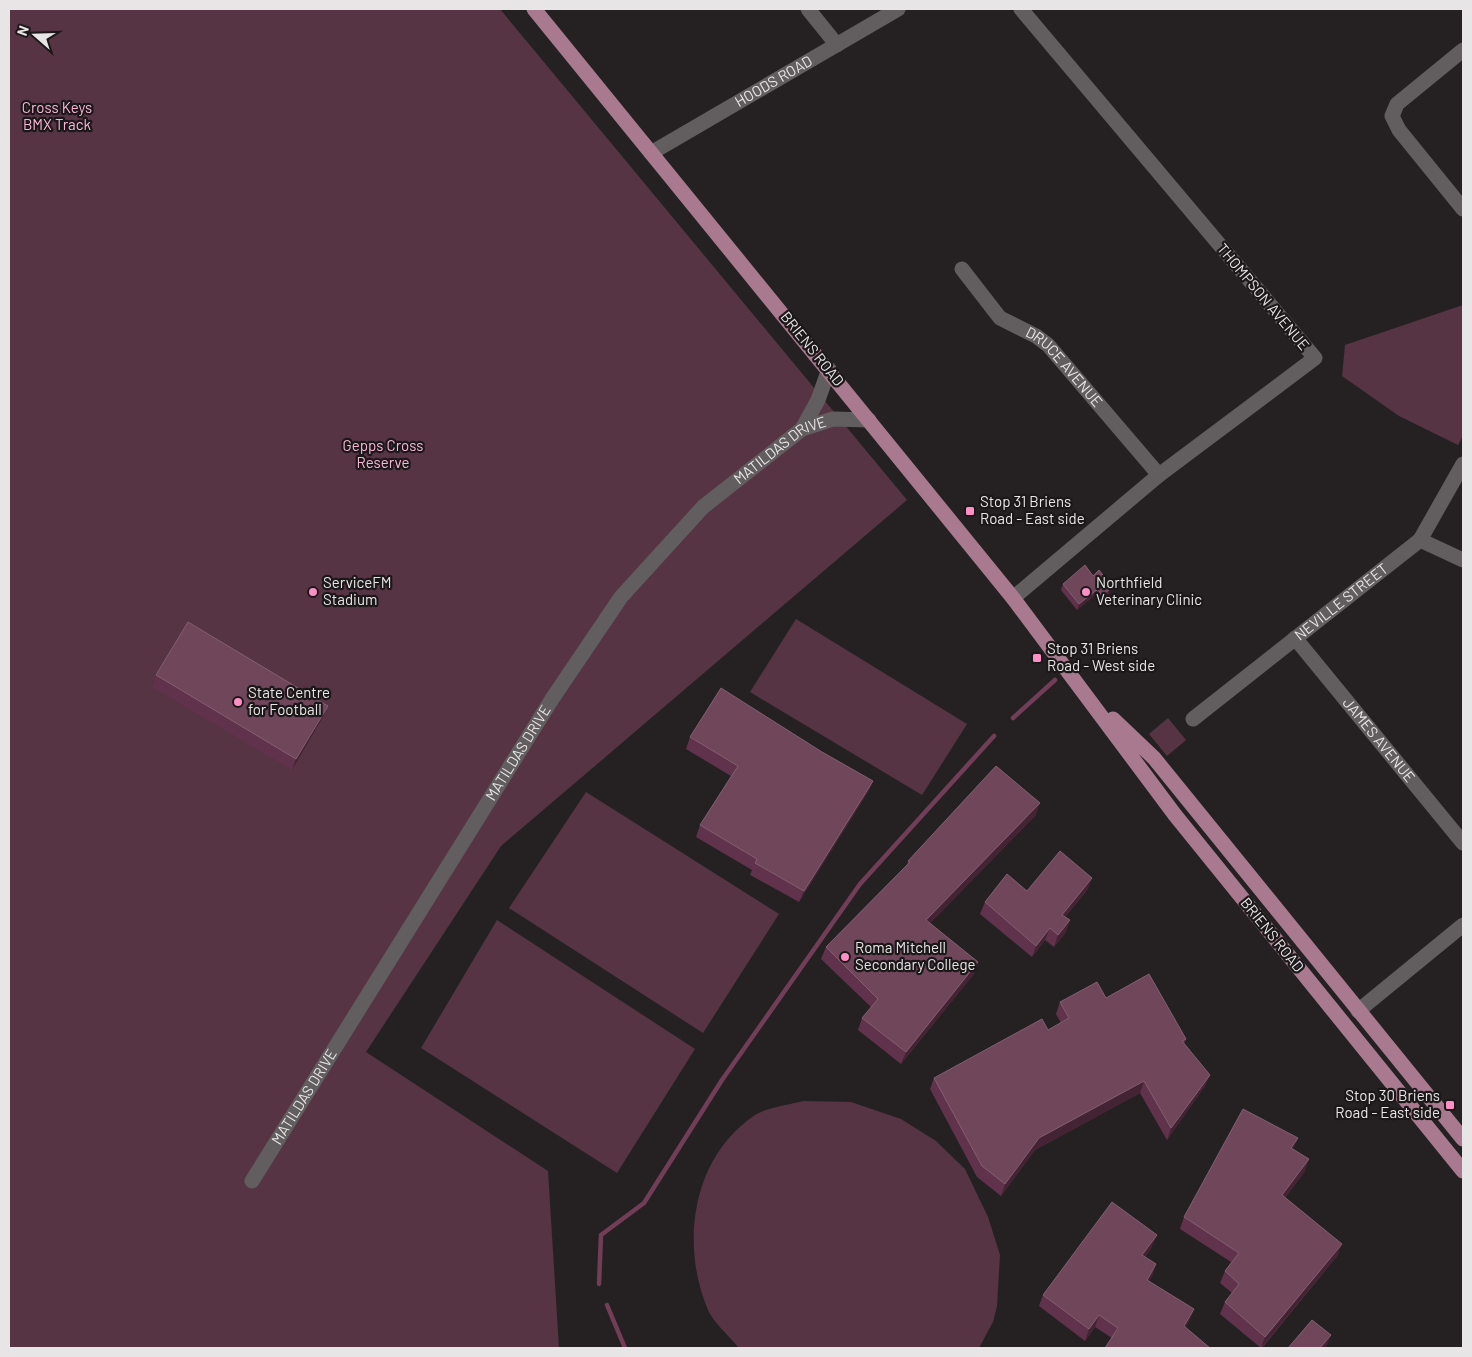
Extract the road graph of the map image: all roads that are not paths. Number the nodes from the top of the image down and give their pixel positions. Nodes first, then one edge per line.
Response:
1 (534, 9) edge
2 (808, 9) edge
3 (898, 9) edge
4 (1021, 9) edge
5 (837, 45) junction
6 (1463, 50) edge
7 (651, 153) junction
8 (1463, 209) edge
9 (962, 269) dead end
10 (829, 369) junction
11 (870, 420) junction
12 (802, 429) junction
13 (1463, 464) edge
14 (1159, 475) junction
15 (1420, 540) junction
16 (1463, 560) edge
17 (1013, 598) junction
18 (1295, 638) junction
19 (1086, 694) junction
20 (1193, 719) dead end
21 (1463, 843) edge
22 (1463, 925) edge
23 (1358, 1011) junction
24 (1342, 1023) junction
25 (1463, 1140) edge
26 (1463, 1170) edge
27 (252, 1181) dead end

1 - 7 main road, BRIENS ROAD
2 - 5 street
3 - 5 street, HOODS ROAD
4 - 14 street, THOMPSON AVENUE
5 - 7 street, HOODS ROAD
6 - 8 street
7 - 10 main road, BRIENS ROAD
9 - 14 street, DRUCE AVENUE
10 - 11 main road, BRIENS ROAD
10 - 12 street
11 - 12 street, MATILDAS DRIVE
11 - 17 main road, BRIENS ROAD
12 - 27 street, MATILDAS DRIVE
13 - 15 street, NEVILLE STREET
14 - 17 street, THOMPSON AVENUE
15 - 16 street
15 - 18 street, NEVILLE STREET
17 - 19 main road, BRIENS ROAD
18 - 20 street, NEVILLE STREET
18 - 21 street, JAMES AVENUE
19 - 23 main road, BRIENS ROAD
19 - 24 main road, BRIENS ROAD
22 - 23 street
23 - 24 main road
23 - 25 main road, BRIENS ROAD
24 - 26 main road, BRIENS ROAD

